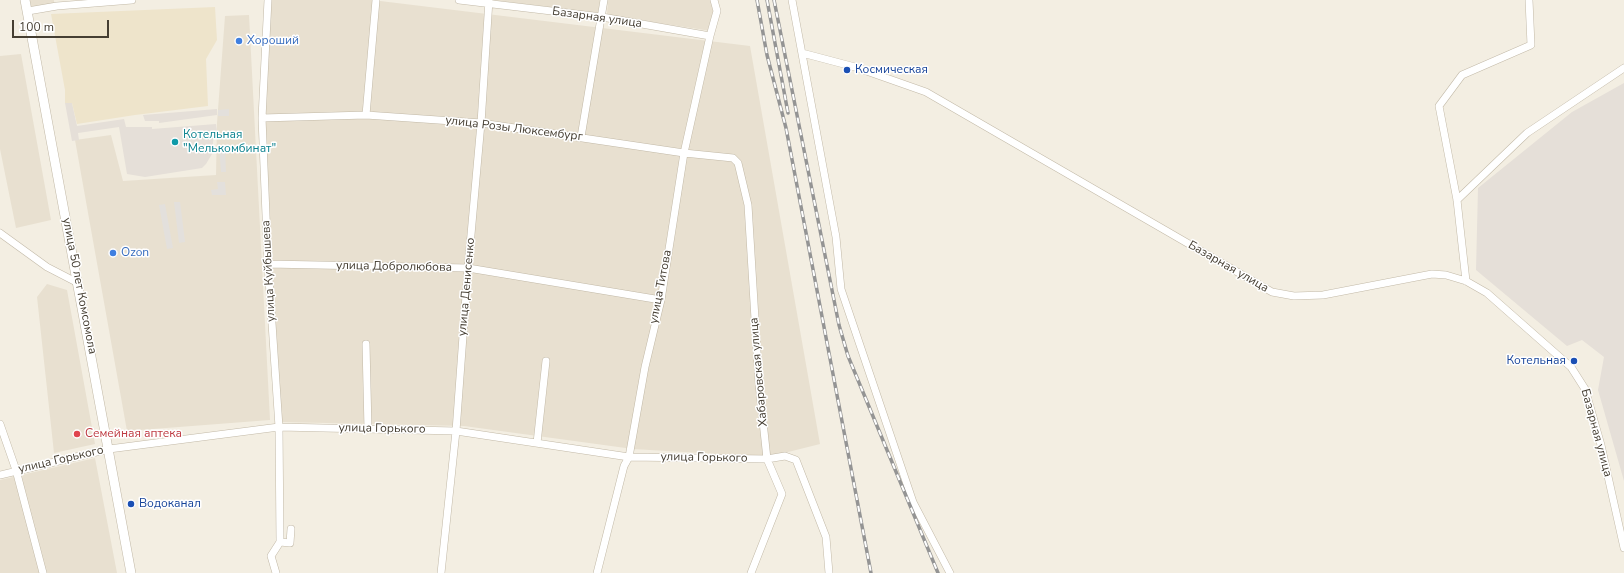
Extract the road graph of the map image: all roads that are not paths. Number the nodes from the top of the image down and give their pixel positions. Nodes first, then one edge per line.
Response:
1 (26, 0) edge
2 (132, 0) edge
3 (268, 0) edge
4 (376, 0) edge
5 (459, 0) edge
6 (604, 0) edge
7 (714, 0) edge
8 (792, 0) edge
9 (1529, 0) edge
10 (489, 2) edge
11 (57, 3) edge
12 (28, 11) junction
13 (602, 17) junction
14 (710, 36) junction
15 (802, 53) junction
16 (1624, 68) edge
17 (366, 115) junction
18 (262, 118) junction
19 (481, 123) junction
20 (581, 138) junction
21 (684, 153) junction
22 (738, 163) joint
23 (1456, 200) junction
24 (0, 233) edge
25 (268, 264) junction
26 (468, 268) junction
27 (1466, 281) junction
28 (78, 283) junction
29 (660, 300) junction
30 (366, 344) dead end
31 (546, 360) dead end
32 (0, 424) edge
33 (279, 427) junction
34 (368, 429) junction
35 (456, 431) junction
36 (537, 443) junction
37 (109, 449) junction
38 (629, 457) junction
39 (767, 459) junction
40 (16, 470) junction
41 (0, 475) edge
42 (291, 529) dead end
43 (280, 542) junction
44 (1624, 548) edge
45 (43, 573) edge
46 (131, 573) edge
47 (276, 573) edge
48 (441, 573) edge
49 (598, 573) edge
50 (751, 573) edge
51 (829, 573) edge
52 (950, 573) edge

1 - 12 street, улица 50 лет Комсомола
2 - 11 street
3 - 18 street, улица Куйбышева
4 - 17 street
5 - 10 street, Базарная улица
6 - 13 street
7 - 14 street, улица Титова
8 - 15 street
9 - 23 street
10 - 13 street, Базарная улица
10 - 19 street, улица Денисенко
11 - 12 street
12 - 28 street, улица 50 лет Комсомола
13 - 14 street, Базарная улица
13 - 20 street
14 - 21 street, улица Титова
15 - 27 street, Базарная улица
15 - 52 street
16 - 23 street
17 - 18 street, улица Розы Люксембург
17 - 19 street, улица Розы Люксембург
18 - 25 street, улица Куйбышева
19 - 20 street, улица Розы Люксембург
19 - 26 street, улица Денисенко
20 - 21 street, улица Розы Люксембург
21 - 22 street, улица Розы Люксембург
21 - 29 street, улица Титова
22 - 39 street, Хабаровская улица
23 - 27 street
24 - 28 street
25 - 26 street, улица Добролюбова
25 - 33 street, улица Куйбышева
26 - 29 street, улица Добролюбова
26 - 35 street, улица Денисенко
27 - 44 street, Базарная улица
28 - 37 street, улица 50 лет Комсомола
29 - 38 street, улица Титова
30 - 34 street
31 - 36 street
32 - 40 street
33 - 34 street, улица Горького
33 - 37 street, улица Горького
33 - 43 street, улица Куйбышева
34 - 35 street, улица Горького
35 - 36 street, улица Горького
35 - 48 street, улица Денисенко
36 - 38 street, улица Горького
37 - 40 street, улица Горького
37 - 46 street, улица 50 лет Комсомола
38 - 39 street, улица Горького
38 - 49 street, улица Титова
39 - 50 street, Хабаровская улица
39 - 51 street, улица Горького
40 - 41 street, улица Горького
40 - 45 street
42 - 43 street, улица Куйбышева
43 - 47 street, улица Куйбышева

